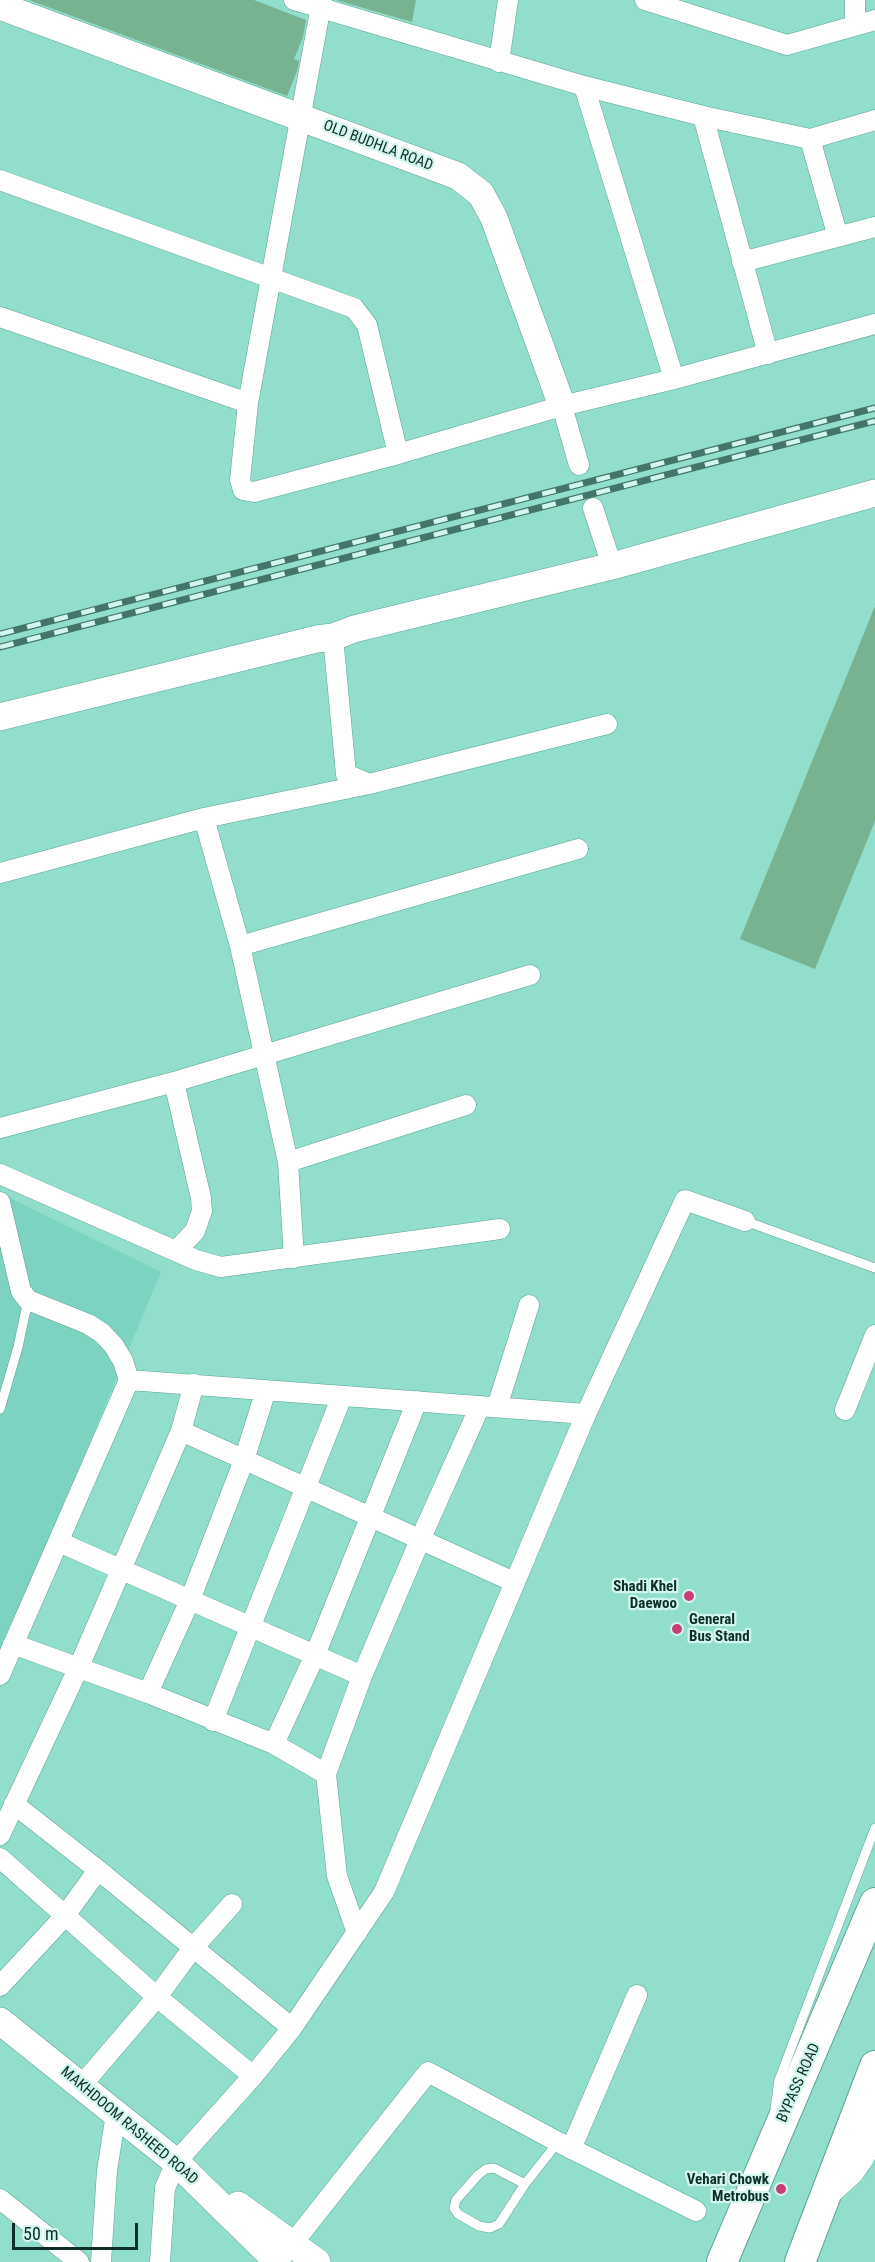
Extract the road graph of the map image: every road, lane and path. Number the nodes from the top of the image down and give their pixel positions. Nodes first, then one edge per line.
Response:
1 (294, 0) edge
2 (508, 0) edge
3 (645, 0) edge
4 (855, 0) edge
5 (321, 4) edge
6 (0, 6) edge
7 (875, 20) edge
8 (855, 25) junction
9 (499, 62) junction
10 (584, 86) junction
11 (299, 116) junction
12 (703, 116) junction
13 (875, 120) edge
14 (810, 139) junction
15 (0, 180) edge
16 (875, 227) edge
17 (838, 237) junction
18 (742, 262) junction
19 (270, 277) junction
20 (0, 317) edge
21 (875, 324) edge
22 (768, 354) junction
23 (674, 379) junction
24 (248, 403) junction
25 (562, 406) junction
26 (398, 454) junction
27 (579, 465) dead end
28 (875, 493) edge
29 (594, 508) dead end
30 (612, 566) junction
31 (333, 637) junction
32 (0, 717) edge
33 (607, 724) dead end
34 (369, 784) junction
35 (204, 818) junction
36 (578, 849) dead end
37 (0, 873) edge
38 (240, 945) junction
39 (531, 975) dead end
40 (264, 1056) junction
41 (174, 1082) junction
42 (466, 1105) dead end
43 (0, 1128) edge
44 (288, 1162) junction
45 (0, 1174) edge
46 (0, 1202) edge
47 (745, 1221) joint
48 (500, 1229) dead end
49 (5, 1245) edge
50 (177, 1251) junction
51 (294, 1258) junction
52 (875, 1268) edge
53 (28, 1300) junction
54 (529, 1305) dead end
55 (875, 1335) edge
56 (129, 1380) junction
57 (194, 1384) junction
58 (266, 1390) junction
59 (342, 1396) junction
60 (417, 1401) junction
61 (488, 1407) junction
62 (0, 1409) edge
63 (845, 1410) dead end
64 (585, 1414) junction
65 (181, 1431) junction
66 (244, 1460) junction
67 (306, 1488) junction
68 (370, 1517) junction
69 (420, 1540) junction
70 (58, 1542) junction
71 (121, 1569) junction
72 (514, 1582) junction
73 (190, 1600) junction
74 (251, 1627) junction
75 (9, 1642) junction
76 (315, 1655) junction
77 (78, 1670) junction
78 (0, 1675) edge
79 (362, 1676) junction
80 (148, 1693) junction
81 (213, 1721) junction
82 (274, 1744) junction
83 (326, 1774) junction
84 (14, 1804) junction
85 (875, 1828) edge
86 (0, 1836) edge
87 (0, 1858) edge
88 (98, 1870) junction
89 (875, 1903) edge
90 (232, 1904) dead end
91 (64, 1917) junction
92 (357, 1933) junction
93 (192, 1949) junction
94 (0, 1986) edge
95 (637, 1995) dead end
96 (157, 1997) junction
97 (0, 2021) edge
98 (292, 2028) junction
99 (875, 2066) edge
100 (253, 2076) junction
101 (81, 2086) junction
102 (116, 2114) junction
103 (875, 2120) edge
104 (564, 2146) junction
105 (770, 2149) junction
106 (176, 2162) junction
107 (525, 2184) junction
108 (827, 2193) junction
109 (0, 2199) edge
110 (696, 2211) dead end
111 (286, 2252) edge
112 (79, 2262) edge
113 (101, 2262) edge
114 (160, 2262) edge
115 (317, 2262) edge
116 (722, 2262) edge
117 (800, 2262) edge

1 - 5 street
2 - 9 street
3 - 8 street
4 - 8 street
5 - 9 street
5 - 11 street
6 - 11 street, OLD BUDHLA ROAD
7 - 8 street
9 - 10 street
10 - 12 street
10 - 23 street
11 - 19 street
11 - 25 street, OLD BUDHLA ROAD
12 - 14 street
12 - 18 street
13 - 14 street
14 - 17 street
15 - 19 street
16 - 17 street
17 - 18 street
18 - 22 street
19 - 24 street
19 - 26 street
20 - 24 street
21 - 22 street
22 - 23 street
23 - 25 street
24 - 26 street
25 - 26 street
25 - 27 street, OLD BUDHLA ROAD
28 - 30 street
29 - 30 street
30 - 31 street
31 - 32 street
31 - 34 street
33 - 34 street
34 - 35 street
35 - 37 street
35 - 38 street
36 - 38 street
38 - 40 street
39 - 40 street
40 - 41 street
40 - 44 street
41 - 43 street
41 - 50 street
42 - 44 street
44 - 51 street
45 - 50 street
46 - 49 street
47 - 52 lane
47 - 64 street
48 - 51 street
49 - 53 street
50 - 51 street
53 - 56 street
53 - 62 lane
54 - 61 street
55 - 63 street
56 - 57 street
56 - 70 street
57 - 58 street
57 - 65 street
58 - 59 street
58 - 66 street
59 - 60 street
59 - 67 street
60 - 61 street
60 - 68 street
61 - 64 street
61 - 69 street
64 - 72 street
65 - 66 street
65 - 71 street
66 - 67 street
66 - 73 street
67 - 68 street
67 - 74 street
68 - 69 street
68 - 76 street
69 - 72 street
69 - 79 street
70 - 71 street
70 - 75 street
71 - 73 street
71 - 77 street
72 - 92 street
73 - 74 street
73 - 80 street
74 - 76 street
74 - 81 street
75 - 77 street
75 - 78 street
76 - 79 street
76 - 82 street
77 - 80 street
77 - 84 street
79 - 83 street
80 - 81 street
81 - 82 street
82 - 83 street
83 - 92 street
84 - 86 street
84 - 88 street
85 - 105 lane
87 - 91 street
88 - 91 street
88 - 93 street
89 - 105 main road, BYPASS ROAD
90 - 93 street
91 - 94 street
91 - 96 street
92 - 98 street
93 - 96 street
93 - 98 street
95 - 104 street
96 - 100 street
96 - 101 street
97 - 101 street, MAKHDOOM RASHEED ROAD
98 - 100 street
99 - 108 main road
100 - 106 street
101 - 102 street, MAKHDOOM RASHEED ROAD
102 - 106 street, MAKHDOOM RASHEED ROAD
102 - 113 street
103 - 108 street
104 - 107 lane
104 - 110 street
104 - 111 street
105 - 116 main road, BYPASS ROAD
106 - 111 street, MAKHDOOM RASHEED ROAD
106 - 114 street
107 - 107 lane
108 - 117 main road
109 - 112 street
111 - 115 street, MAKHDOOM RASHEED ROAD

